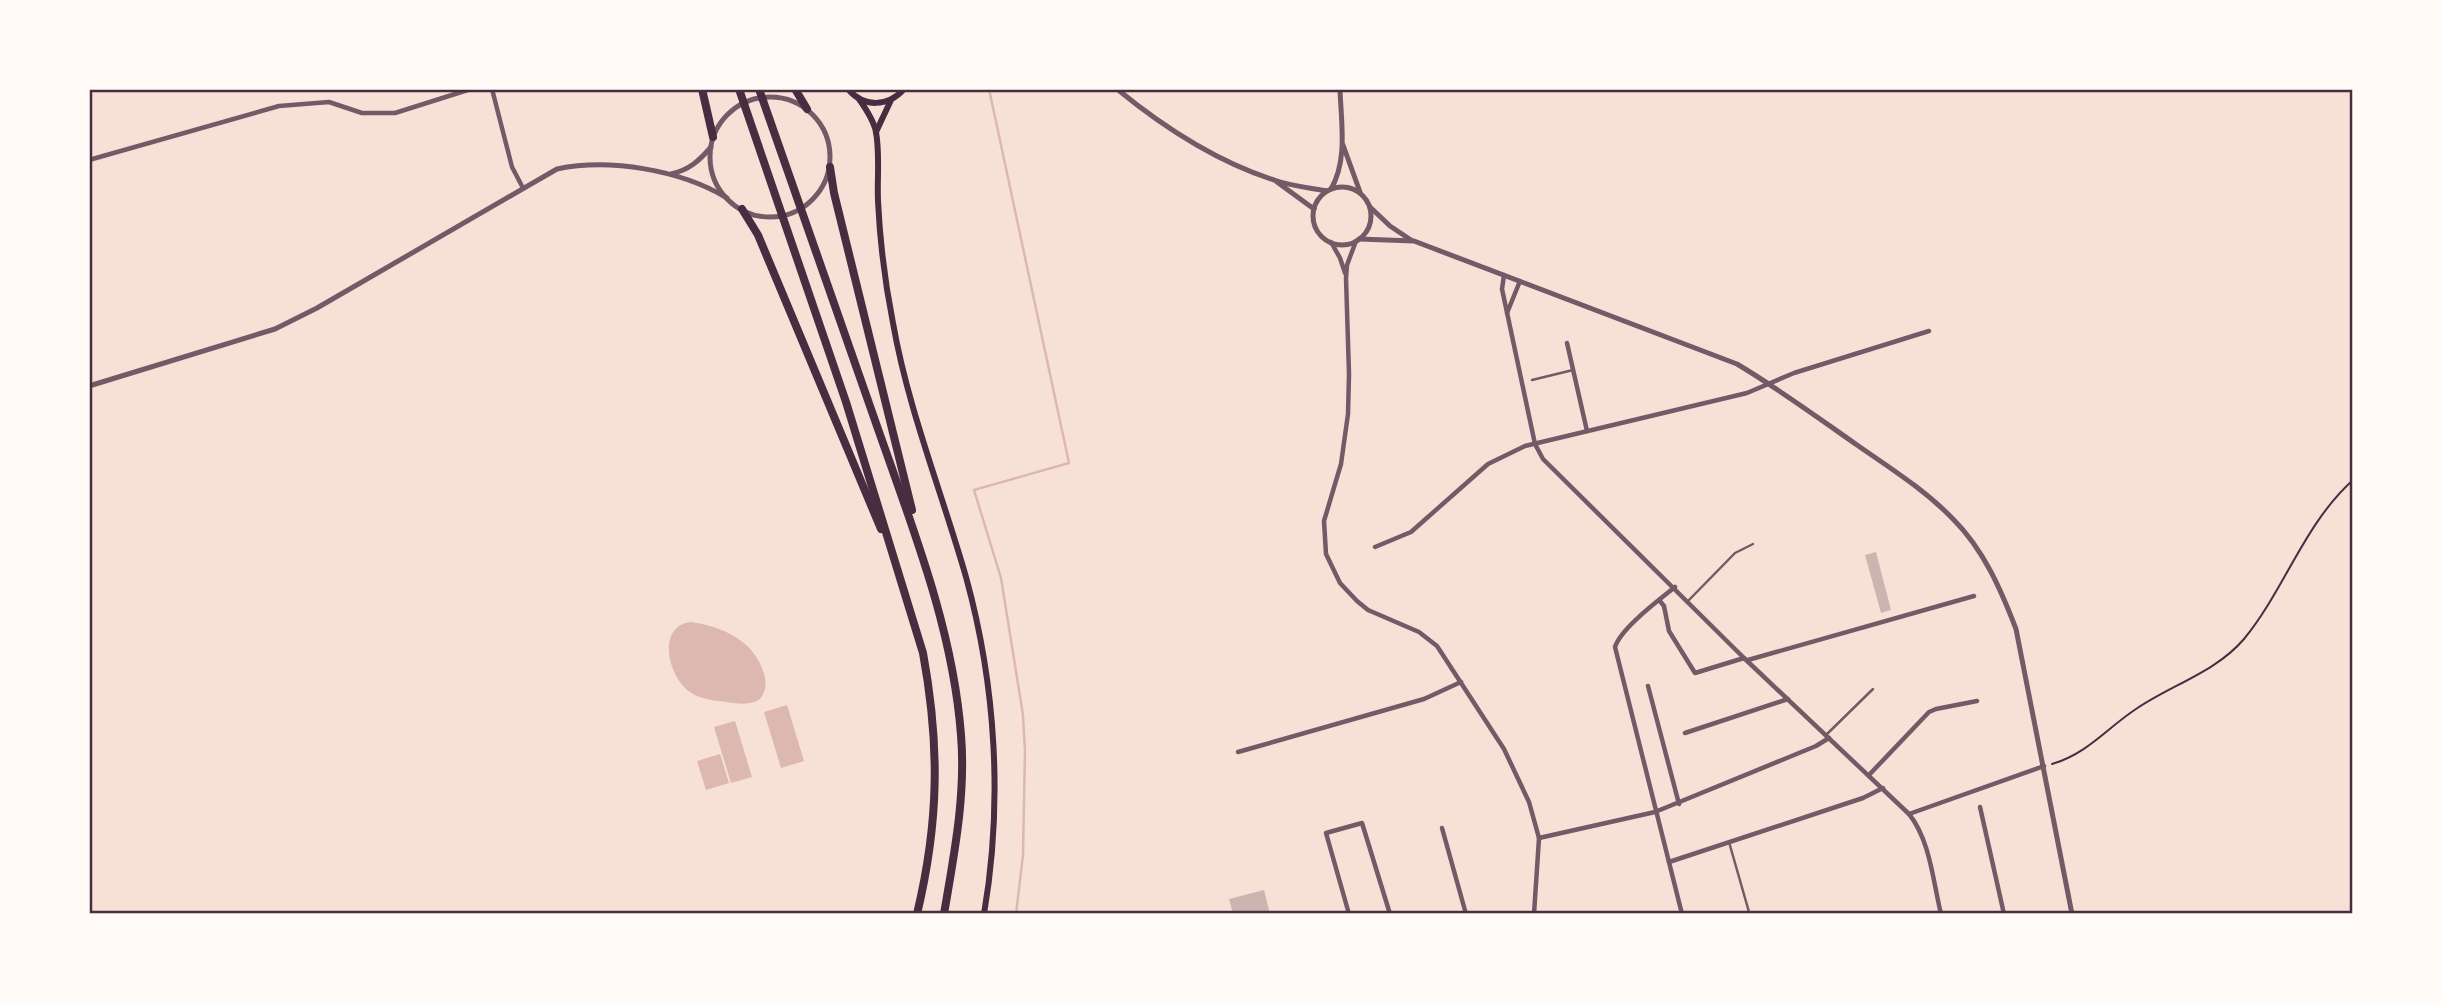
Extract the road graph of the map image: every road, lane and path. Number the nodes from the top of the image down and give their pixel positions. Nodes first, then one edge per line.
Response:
1 (471, 89) edge
2 (492, 89) edge
3 (702, 89) edge
4 (759, 89) edge
5 (795, 89) edge
6 (848, 89) edge
7 (904, 89) edge
8 (1117, 89) edge
9 (1340, 89) edge
10 (739, 90) edge
11 (859, 99) junction
12 (891, 100) junction
13 (807, 109) junction
14 (876, 132) junction
15 (712, 142) junction
16 (1342, 142) junction
17 (89, 160) edge
18 (830, 167) junction
19 (668, 175) junction
20 (1274, 180) junction
21 (523, 188) junction
22 (1329, 190) junction
23 (1362, 195) junction
24 (727, 198) junction
25 (1369, 206) junction
26 (742, 209) junction
27 (1314, 209) junction
28 (1358, 240) junction
29 (1331, 242) junction
30 (1414, 242) junction
31 (1504, 275) junction
32 (1346, 278) junction
33 (1520, 281) junction
34 (1507, 314) junction
35 (1929, 331) dead end
36 (1567, 343) dead end
37 (1573, 370) junction
38 (1532, 380) dead end
39 (1769, 383) junction
40 (89, 386) edge
41 (1587, 431) junction
42 (1535, 444) junction
43 (2353, 480) edge
44 (1753, 544) dead end
45 (1375, 547) dead end
46 (926, 564) junction
47 (900, 574) junction
48 (1675, 587) junction
49 (1974, 596) dead end
50 (1659, 600) junction
51 (1688, 601) junction
52 (1746, 659) junction
53 (1461, 682) junction
54 (1648, 686) dead end
55 (1874, 689) dead end
56 (1788, 699) junction
57 (1977, 701) dead end
58 (1685, 733) dead end
59 (1827, 736) junction
60 (1238, 752) dead end
61 (2044, 766) junction
62 (1869, 775) junction
63 (1883, 788) junction
64 (1679, 804) junction
65 (1980, 807) dead end
66 (1655, 812) junction
67 (1909, 814) junction
68 (1442, 828) dead end
69 (1539, 838) junction
70 (1729, 842) junction
71 (1669, 862) junction
72 (1749, 912) dead end
73 (917, 914) edge
74 (944, 914) edge
75 (984, 914) edge
76 (1349, 914) edge
77 (1390, 914) edge
78 (1466, 914) edge
79 (1534, 914) edge
80 (1682, 914) edge
81 (1941, 914) edge
82 (2004, 914) edge
83 (2073, 914) edge

1 - 17 street
2 - 21 street
3 - 15 highway
4 - 46 highway
5 - 13 highway
6 - 11 main road
7 - 12 main road
8 - 20 street
9 - 16 street
10 - 47 highway
11 - 12 main road
11 - 14 main road
12 - 14 main road
13 - 15 street
13 - 18 street
14 - 75 main road
15 - 19 street
15 - 24 street
16 - 22 street
16 - 23 street
18 - 26 street
18 - 46 highway
19 - 21 street
19 - 24 street
20 - 22 street
20 - 27 street
21 - 40 street
22 - 23 street
22 - 27 street
23 - 25 street
24 - 26 street
25 - 28 street
25 - 30 street
26 - 47 highway
27 - 29 street
28 - 29 street
28 - 30 street
28 - 32 street
29 - 32 street
30 - 31 street
31 - 33 street
31 - 34 street
32 - 53 street
33 - 34 street
33 - 39 street
34 - 42 street
35 - 39 street
36 - 37 street
37 - 38 lane
37 - 41 street
39 - 41 street
39 - 61 street
41 - 42 street
42 - 45 street
42 - 48 street
43 - 61 path
44 - 51 lane
46 - 74 highway
47 - 73 highway
48 - 50 street
48 - 51 street
49 - 52 street
50 - 52 street
50 - 66 street
51 - 52 street
52 - 56 street
53 - 60 street
53 - 69 street
54 - 64 street
55 - 59 lane
56 - 58 street
56 - 59 street
57 - 62 street
59 - 62 street
59 - 64 street
61 - 67 street
61 - 83 street
62 - 63 street
63 - 67 street
63 - 70 street
64 - 66 street
65 - 82 street
66 - 69 street
66 - 71 street
67 - 81 street
68 - 78 street
69 - 79 street
70 - 71 street
70 - 72 lane
71 - 80 street
76 - 77 street

